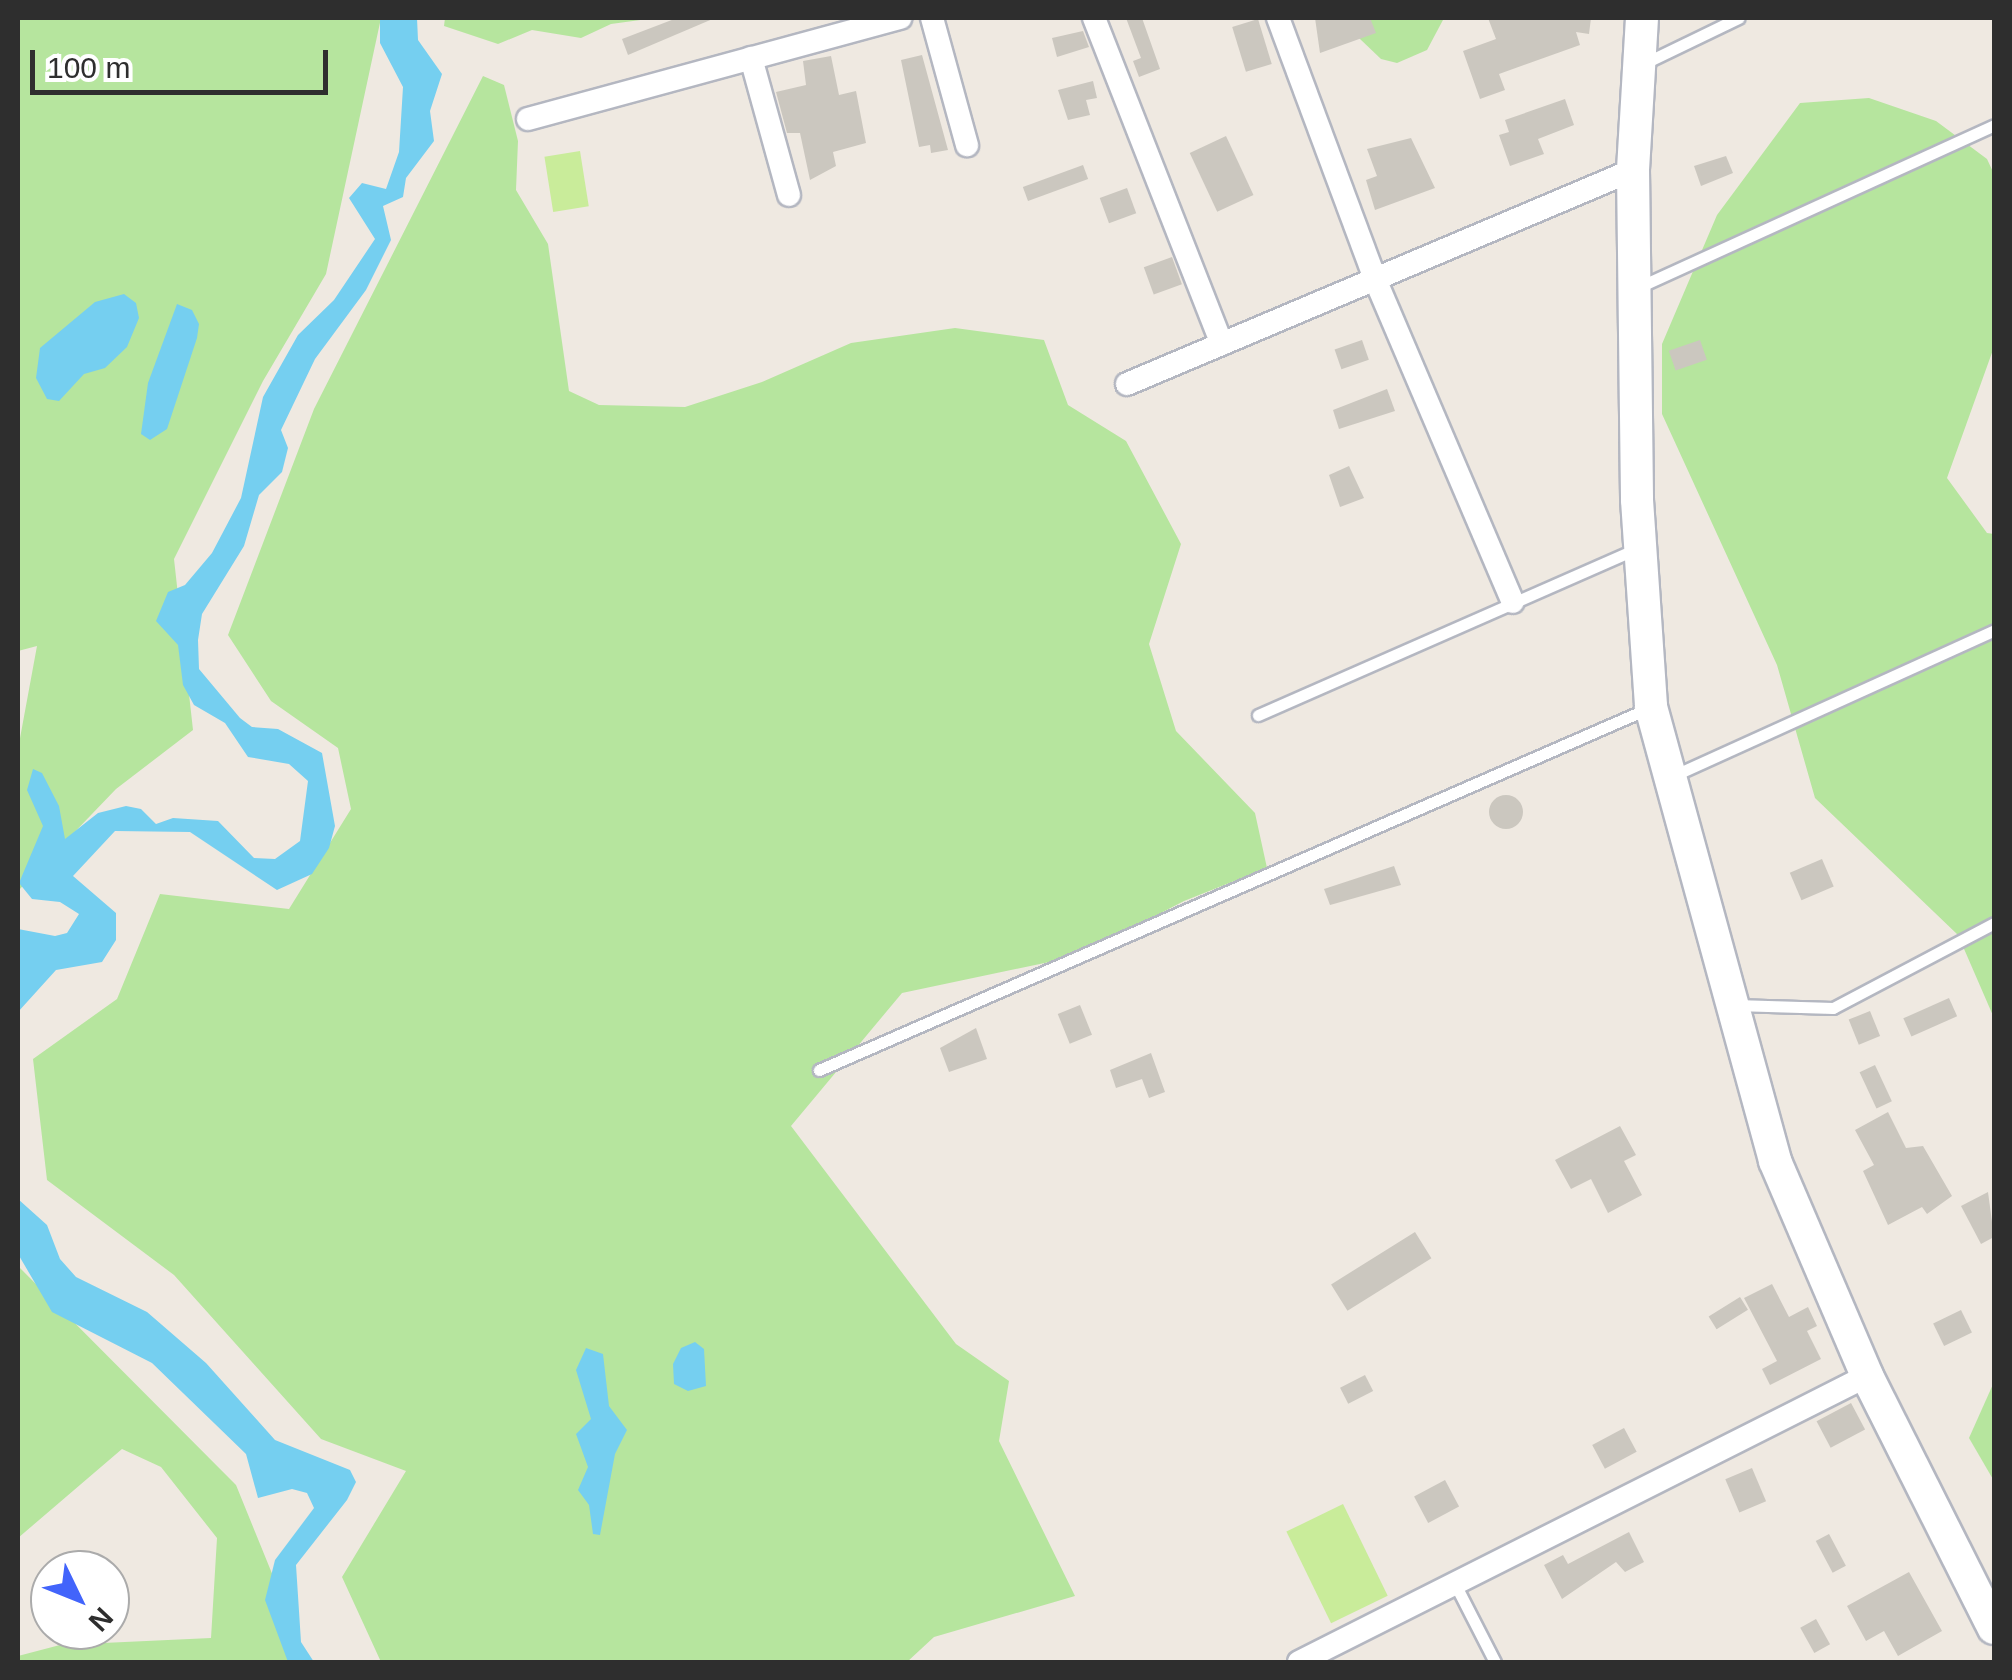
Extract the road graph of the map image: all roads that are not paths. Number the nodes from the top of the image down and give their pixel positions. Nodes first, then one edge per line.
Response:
1 (901, 18) edge
2 (932, 18) edge
3 (1094, 18) edge
4 (1278, 18) edge
5 (1642, 18) edge
6 (1738, 18) edge
7 (751, 58) junction
8 (1638, 67) junction
9 (528, 119) dead end
10 (1994, 125) edge
11 (967, 145) dead end
12 (1634, 170) junction
13 (789, 194) dead end
14 (1375, 279) junction
15 (1635, 288) junction
16 (1222, 344) junction
17 (1127, 384) dead end
18 (1638, 548) junction
19 (1512, 602) junction
20 (1994, 630) edge
21 (1651, 707) junction
22 (1258, 715) dead end
23 (1670, 778) junction
24 (1994, 923) edge
25 (1730, 1005) junction
26 (819, 1070) dead end
27 (1867, 1376) junction
28 (1454, 1584) junction
29 (1994, 1628) edge
30 (1300, 1662) edge
31 (1495, 1662) edge

1 - 7 street
2 - 11 street
3 - 16 street
4 - 14 street
5 - 8 street
6 - 8 lane
7 - 9 street
7 - 13 street
8 - 12 street
10 - 15 lane
12 - 14 street
12 - 15 street
14 - 16 street
14 - 19 street
15 - 18 street
16 - 17 street
18 - 19 lane
18 - 21 street
19 - 22 lane
20 - 23 lane
21 - 23 street
21 - 26 lane
23 - 25 street
24 - 25 lane
25 - 27 street
27 - 28 street
27 - 29 street
28 - 30 street
28 - 31 lane

